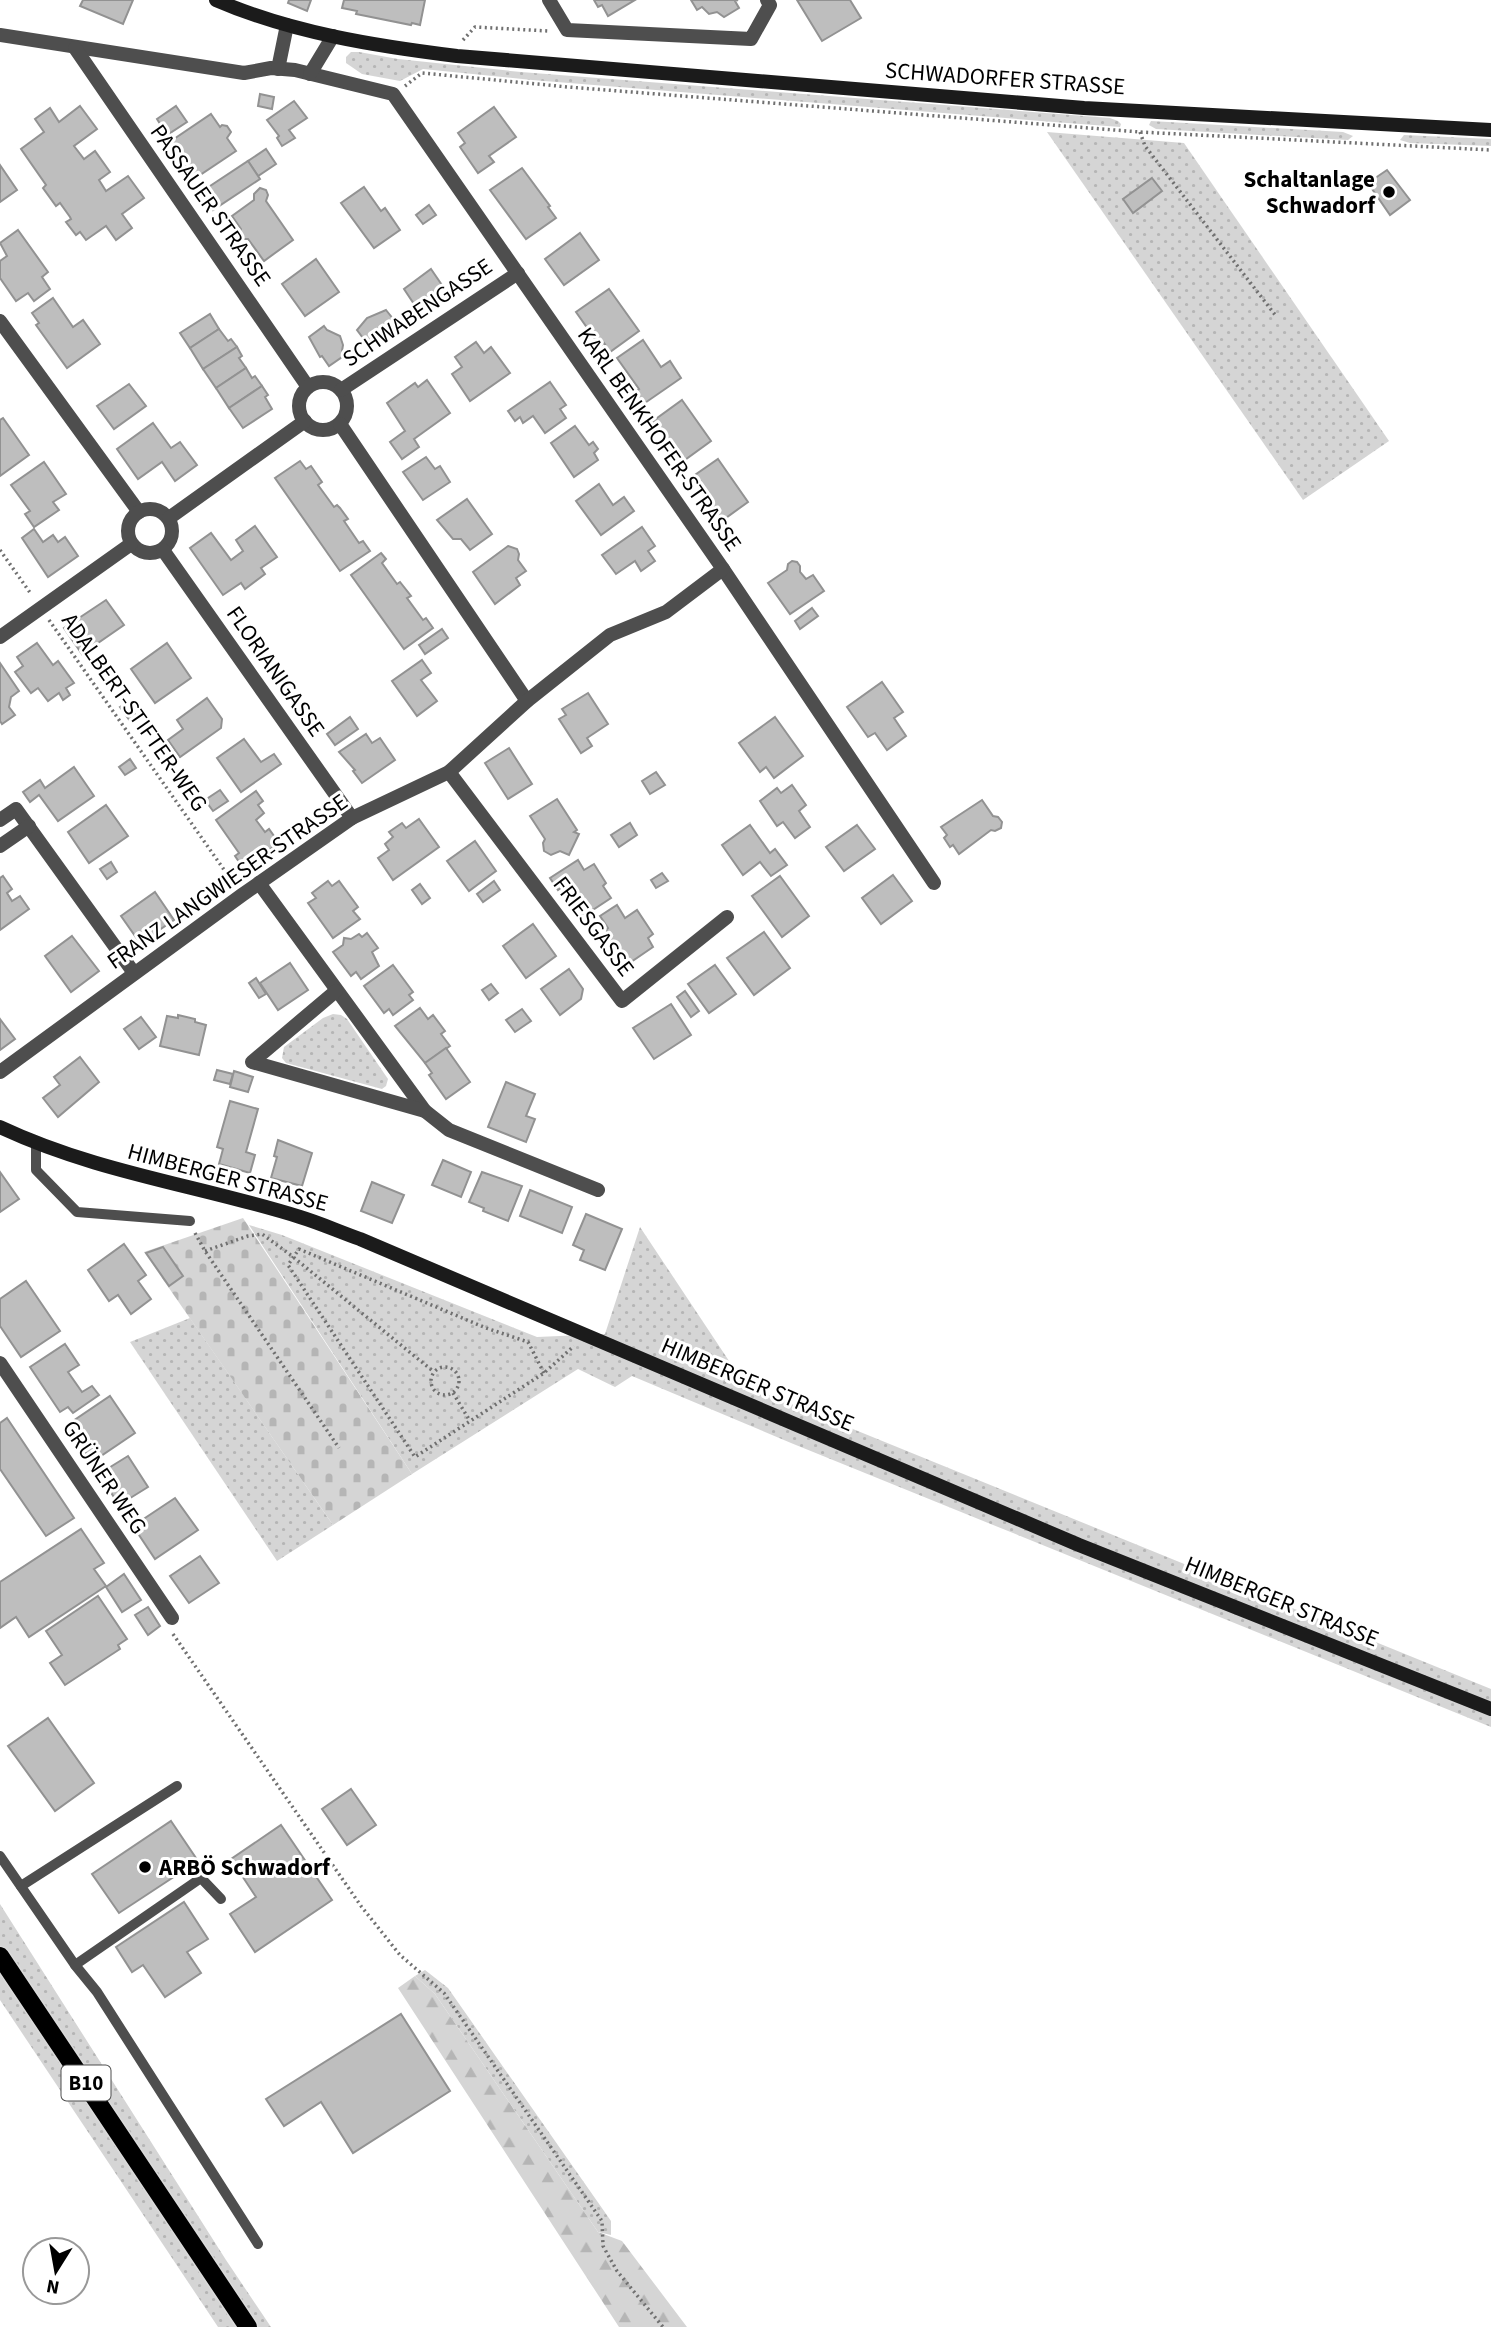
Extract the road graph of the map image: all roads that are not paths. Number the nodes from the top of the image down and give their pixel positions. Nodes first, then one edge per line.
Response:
1 (216, 0) edge
2 (549, 0) edge
3 (767, 0) edge
4 (287, 24) junction
5 (0, 35) edge
6 (333, 36) junction
7 (75, 48) junction
8 (278, 69) junction
9 (310, 74) junction
10 (1491, 130) edge
11 (518, 273) junction
12 (0, 321) edge
13 (309, 387) junction
14 (341, 390) junction
15 (305, 421) junction
16 (340, 424) junction
17 (139, 512) junction
18 (169, 518) junction
19 (131, 544) junction
20 (163, 550) junction
21 (723, 569) junction
22 (0, 637) edge
23 (527, 701) junction
24 (449, 772) junction
25 (352, 818) junction
26 (0, 820) edge
27 (29, 826) junction
28 (0, 846) edge
29 (259, 883) junction
30 (934, 883) dead end
31 (727, 917) dead end
32 (134, 973) junction
33 (336, 991) junction
34 (0, 1072) edge
35 (425, 1111) junction
36 (0, 1126) edge
37 (36, 1143) junction
38 (598, 1190) dead end
39 (190, 1221) road end
40 (0, 1363) edge
41 (172, 1618) road end
42 (1491, 1709) edge
43 (177, 1786) dead end
44 (0, 1856) edge
45 (21, 1886) junction
46 (221, 1899) dead end
47 (0, 1956) edge
48 (75, 1965) junction
49 (258, 2244) dead end
50 (248, 2327) edge

1 - 4 main road, SCHWADORFER STRASSE
2 - 3 street
4 - 6 main road, SCHWADORFER STRASSE
4 - 8 street
5 - 7 street, KARL BENKHOFER-STRASSE
6 - 9 street
6 - 10 main road, SCHWADORFER STRASSE
7 - 8 street, KARL BENKHOFER-STRASSE
7 - 13 street, PASSAUER STRASSE
8 - 9 street, KARL BENKHOFER-STRASSE
9 - 11 street, KARL BENKHOFER-STRASSE
11 - 14 street, SCHWABENGASSE
11 - 21 street, KARL BENKHOFER-STRASSE
12 - 17 street
13 - 14 street
13 - 15 street
14 - 16 street
15 - 16 street
15 - 18 street
16 - 23 street
17 - 18 street
17 - 19 street
18 - 20 street
19 - 20 street
19 - 22 street
20 - 25 street, FLORIANIGASSE
21 - 23 street, FRANZ LANGWIESER-STRASSE
21 - 30 street, KARL BENKHOFER-STRASSE
23 - 24 street, FRANZ LANGWIESER-STRASSE
24 - 25 street, FRANZ LANGWIESER-STRASSE
24 - 31 street, FRIESGASSE
25 - 29 street, FRANZ LANGWIESER-STRASSE
26 - 27 street
27 - 28 street
27 - 32 street
29 - 32 street, FRANZ LANGWIESER-STRASSE
29 - 33 street
32 - 34 street, FRANZ LANGWIESER-STRASSE
33 - 35 street
33 - 35 street
35 - 38 street
36 - 37 main road, HIMBERGER STRASSE
37 - 39 lane
37 - 42 main road, HIMBERGER STRASSE
40 - 41 street, GRÜNER WEG
43 - 45 lane
44 - 45 lane
45 - 48 lane
46 - 48 lane
47 - 50 main road, B10
48 - 49 lane

